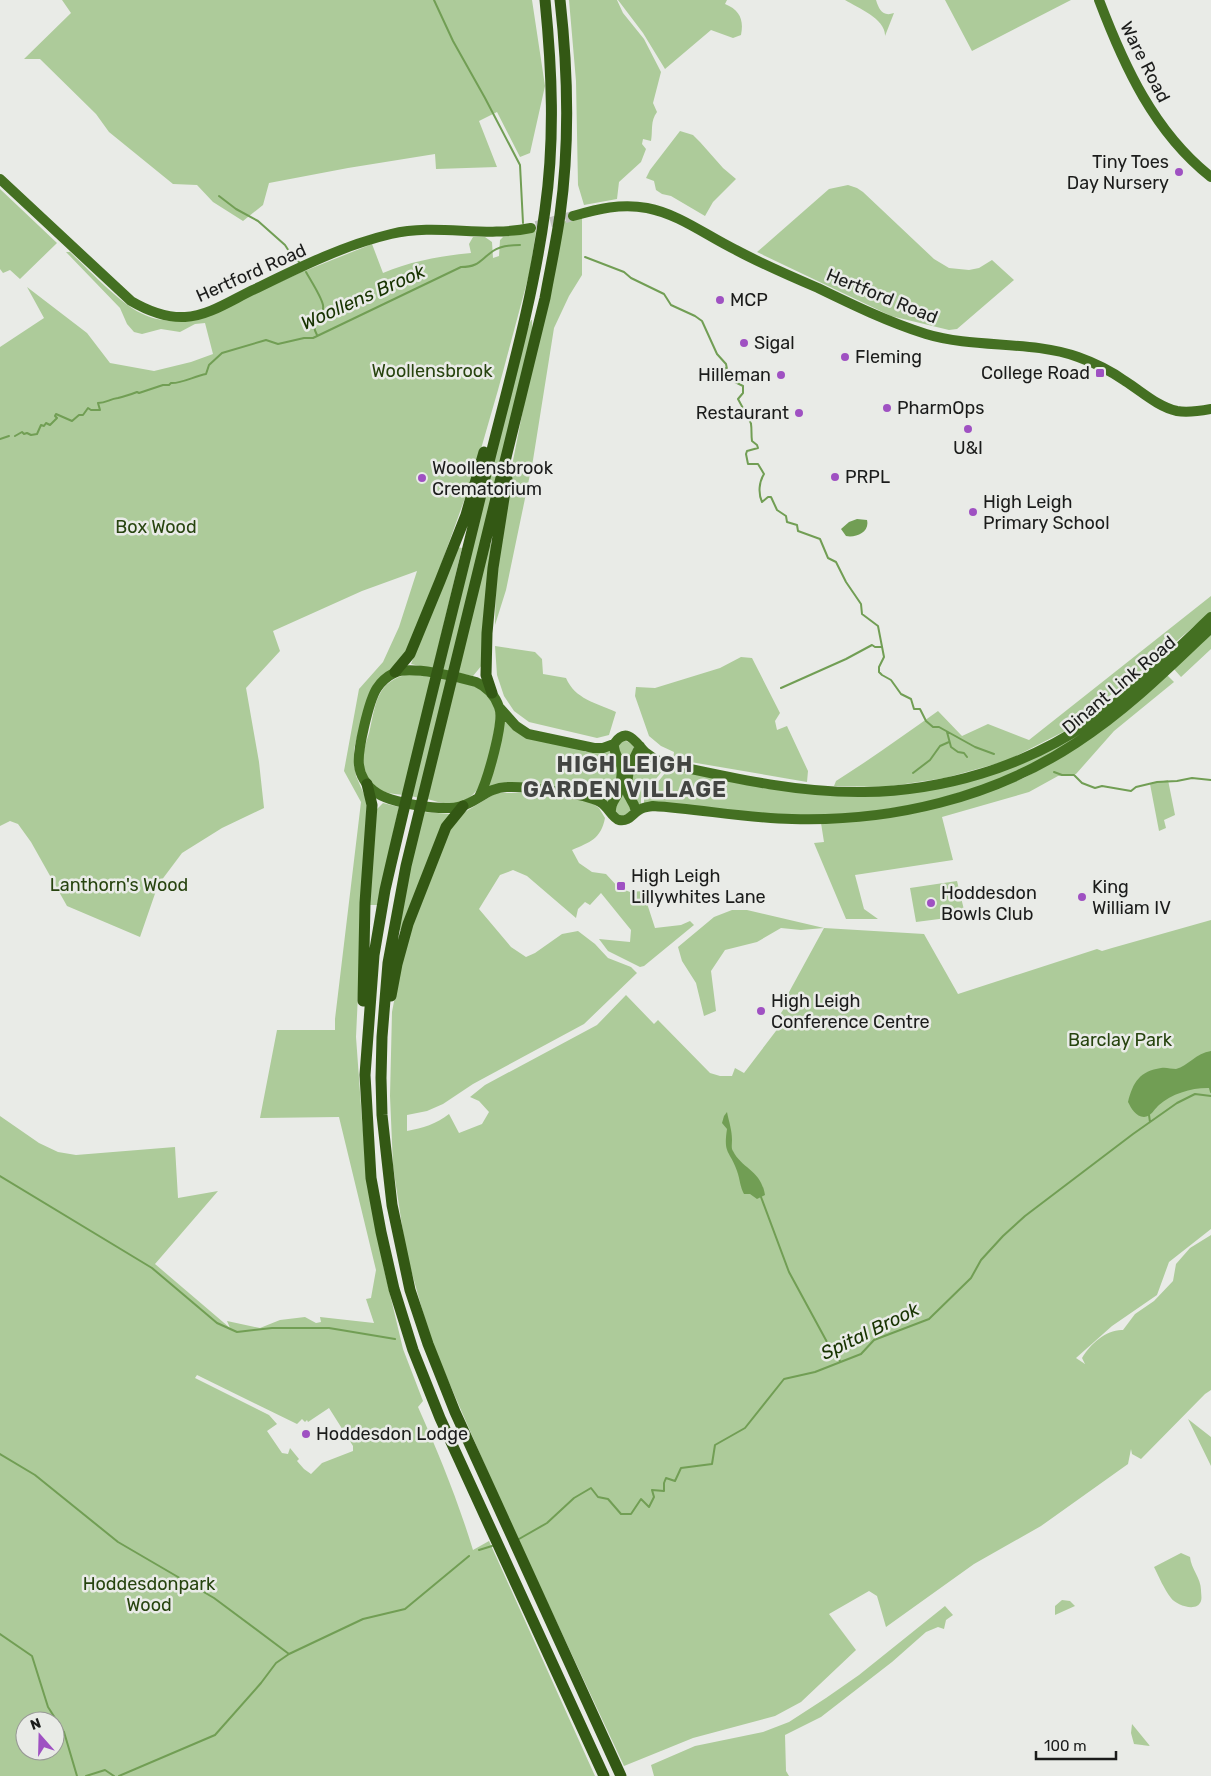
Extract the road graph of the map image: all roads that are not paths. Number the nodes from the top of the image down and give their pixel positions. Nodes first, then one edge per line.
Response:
1 (545, 0) edge
2 (560, 0) edge
3 (1098, 0) edge
4 (1211, 177) edge
5 (0, 179) edge
6 (573, 216) tunnel mouth
7 (531, 228) tunnel mouth
8 (515, 354) junction
9 (521, 396) junction
10 (1211, 409) edge
11 (1211, 617) edge
12 (1211, 628) edge
13 (395, 672) junction
14 (492, 693) junction
15 (500, 708) junction
16 (614, 744) junction
17 (640, 746) junction
18 (367, 784) junction
19 (479, 797) junction
20 (463, 806) junction
21 (610, 810) junction
22 (636, 812) junction
23 (366, 1060) junction
24 (382, 1115) junction
25 (604, 1776) edge
26 (621, 1776) edge

1 - 8 highway
2 - 9 highway
3 - 4 main road, Ware Road
5 - 7 main road, Hertford Road
6 - 10 main road, Hertford Road
8 - 13 highway
8 - 23 highway
9 - 14 highway
9 - 24 highway
11 - 17 main road, Dinant Link Road
12 - 22 main road, Dinant Link Road
13 - 14 main road
13 - 18 main road
14 - 15 main road
15 - 16 main road
15 - 19 main road
16 - 17 main road, Dinant Link Road
16 - 21 main road
17 - 22 main road
18 - 20 main road
18 - 23 highway
19 - 20 main road
19 - 21 main road
20 - 24 highway
21 - 22 main road, Dinant Link Road
23 - 25 highway
24 - 26 highway

